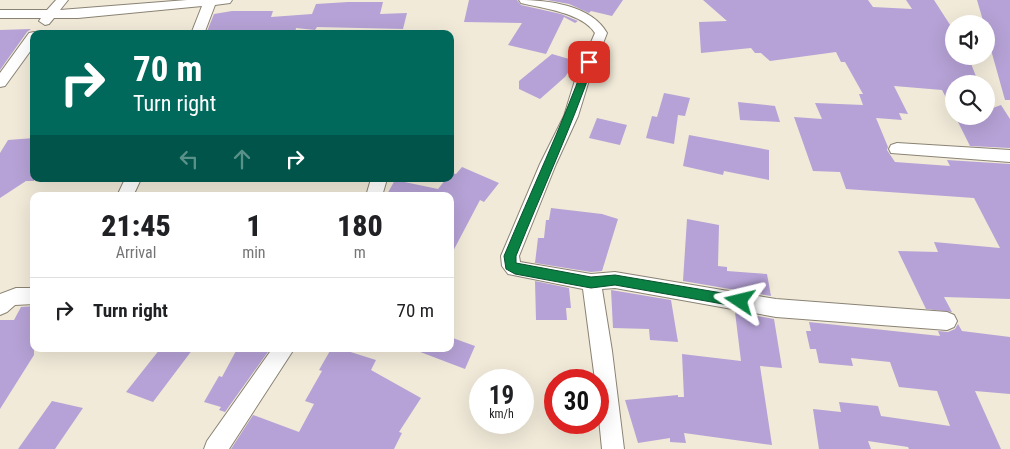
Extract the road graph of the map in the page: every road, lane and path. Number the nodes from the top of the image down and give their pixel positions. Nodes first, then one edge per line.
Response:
1 (62, 0) edge
2 (226, 0) edge
3 (525, 0) edge
4 (174, 2) edge
5 (210, 2) junction
6 (0, 14) edge
7 (49, 15) junction
8 (38, 30) edge
9 (199, 30) edge
10 (30, 42) edge
11 (0, 83) edge
12 (897, 149) dead end
13 (1010, 156) edge
14 (591, 282) junction
15 (30, 296) edge
16 (0, 306) edge
17 (948, 321) dead end
18 (282, 352) edge
19 (215, 449) edge
20 (613, 449) edge

1 - 7 street
2 - 5 street
3 - 14 street
4 - 5 street
4 - 7 street
5 - 9 street
6 - 7 street
7 - 8 street
10 - 11 street
12 - 13 street
14 - 17 street
14 - 20 street
15 - 16 street
18 - 19 street

